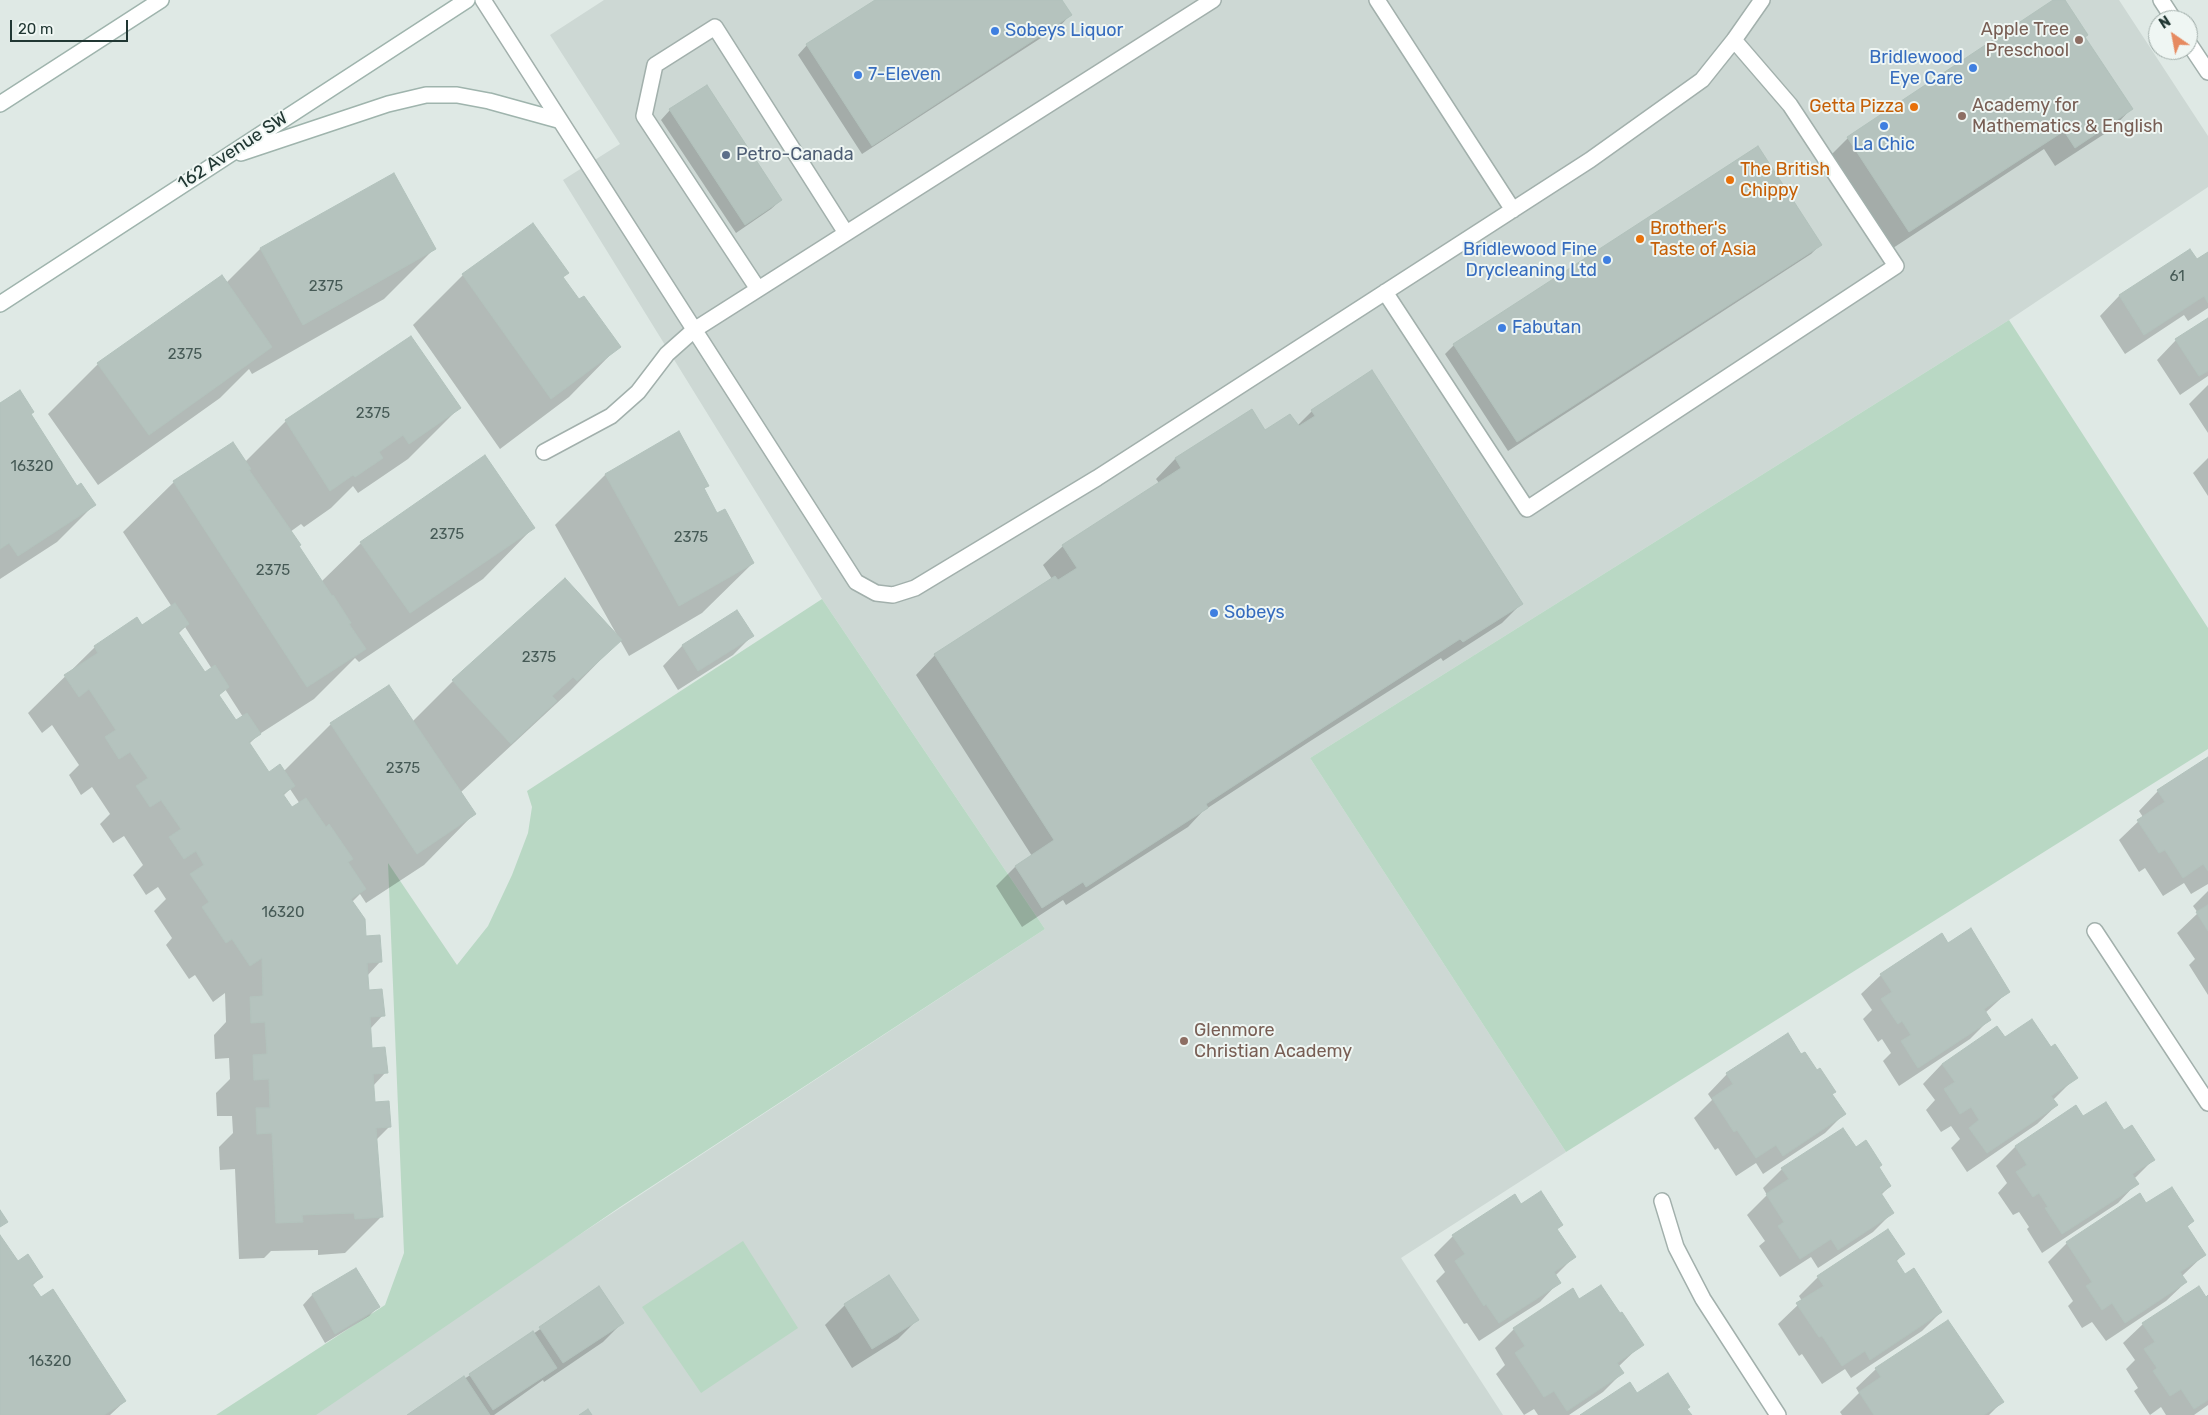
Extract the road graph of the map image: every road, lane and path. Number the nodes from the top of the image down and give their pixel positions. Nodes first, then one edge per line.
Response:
1 (161, 0) edge
2 (467, 0) edge
3 (483, 0) edge
4 (1212, 0) edge
5 (1377, 0) edge
6 (1762, 0) edge
7 (1734, 40) junction
8 (2198, 57) edge
9 (2208, 72) edge
10 (0, 104) edge
11 (558, 120) junction
12 (220, 160) junction
13 (1513, 210) junction
14 (846, 233) junction
15 (758, 289) junction
16 (1385, 292) junction
17 (0, 304) edge
18 (694, 330) junction
19 (544, 452) dead end
20 (2095, 931) dead end
21 (2208, 1103) edge
22 (1662, 1201) dead end
23 (1778, 1415) edge

1 - 10 main road
2 - 12 main road, 162 Avenue SW
3 - 11 main road
4 - 14 main road
5 - 13 main road
6 - 7 main road
7 - 13 main road
7 - 16 main road
8 - 9 main road
11 - 12 main road
11 - 18 main road
12 - 17 main road, 162 Avenue SW
13 - 16 main road
14 - 15 main road
14 - 15 main road
15 - 18 main road
16 - 18 main road
18 - 19 main road
20 - 21 main road
22 - 23 main road

